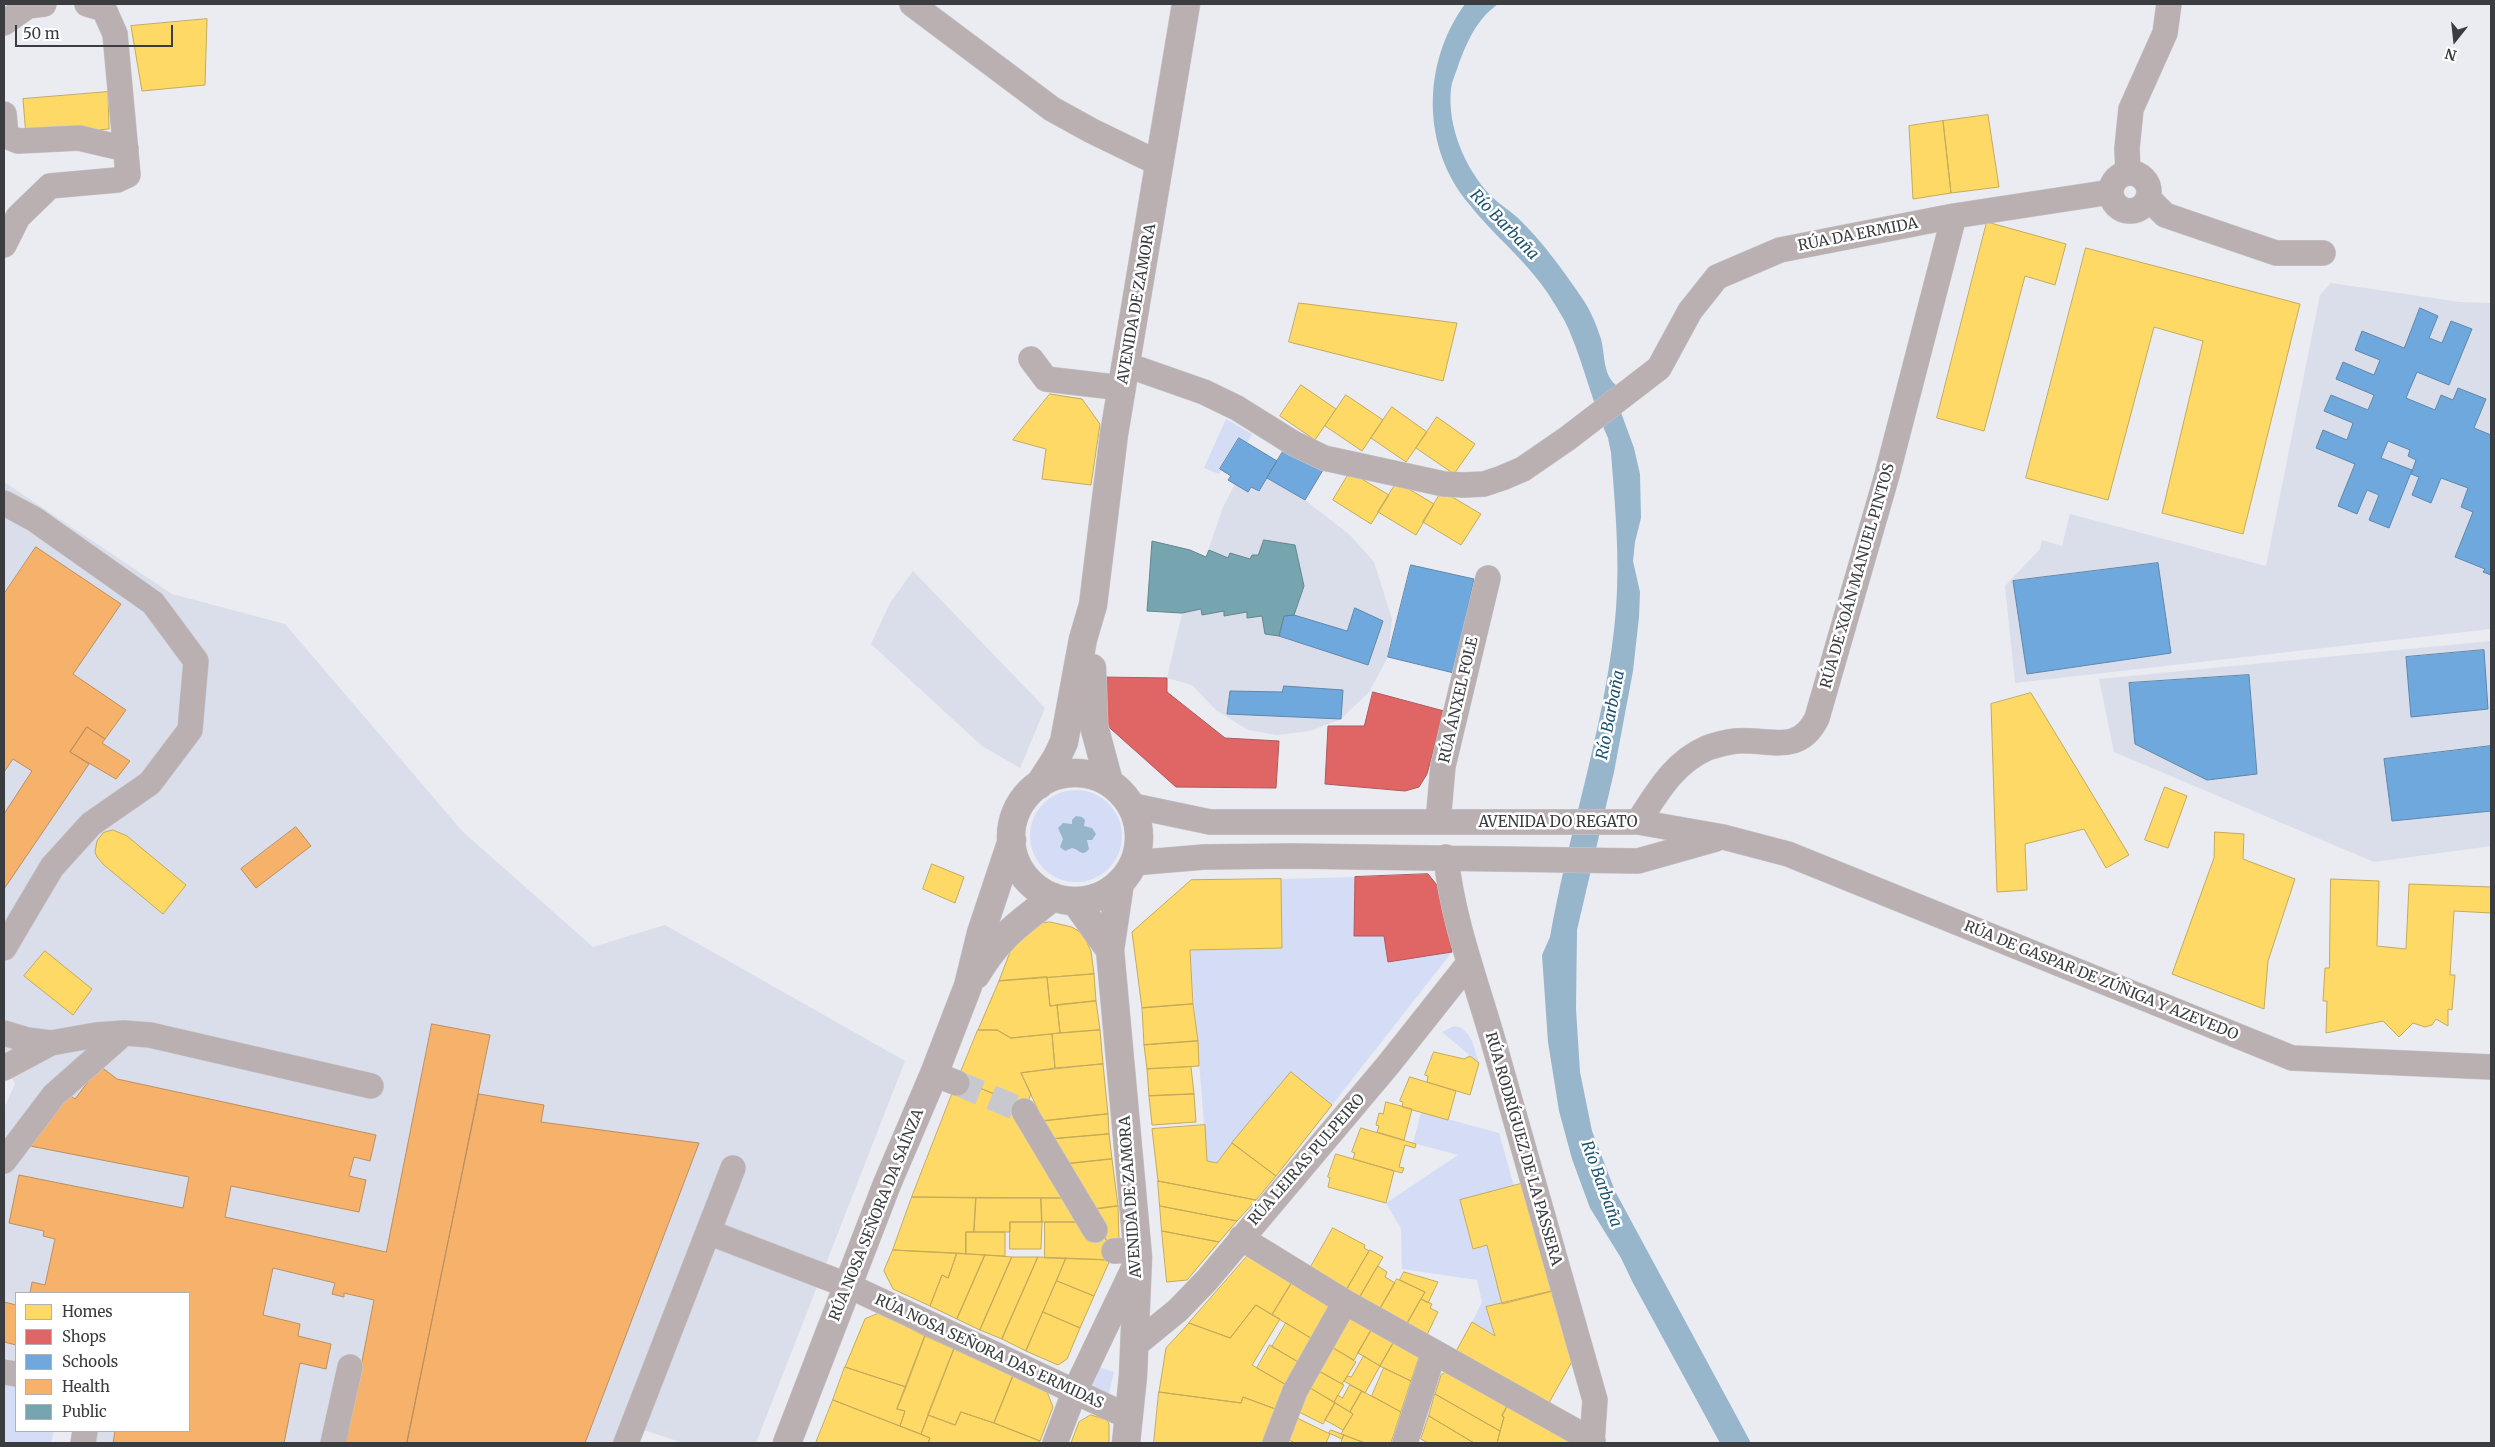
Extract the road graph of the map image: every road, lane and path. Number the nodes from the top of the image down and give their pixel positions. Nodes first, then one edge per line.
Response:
1 (44, 4) edge
2 (87, 4) edge
3 (912, 4) edge
4 (1186, 4) edge
5 (2169, 4) edge
6 (4, 23) edge
7 (4, 114) edge
8 (126, 149) junction
9 (1160, 164) junction
10 (2128, 173) junction
11 (2111, 192) junction
12 (2148, 198) junction
13 (1954, 216) junction
14 (4, 245) edge
15 (2324, 253) dead end
16 (1032, 358) dead end
17 (1124, 377) junction
18 (4, 503) edge
19 (1488, 578) dead end
20 (1093, 605) junction
21 (1109, 782) junction
22 (1039, 785) junction
23 (1129, 805) junction
24 (1438, 822) junction
25 (1638, 822) junction
26 (1723, 837) junction
27 (1012, 840) junction
28 (1446, 857) junction
29 (1126, 873) junction
30 (1064, 899) junction
31 (4, 948) edge
32 (1110, 950) junction
33 (1468, 963) junction
34 (968, 986) junction
35 (4, 1033) edge
36 (124, 1033) junction
37 (51, 1043) junction
38 (2491, 1067) edge
39 (4, 1068) edge
40 (371, 1086) dead end
41 (1024, 1111) tunnel mouth
42 (4, 1161) edge
43 (733, 1168) dead end
44 (1095, 1230) dead end
45 (708, 1232) junction
46 (1241, 1238) junction
47 (1130, 1252) junction
48 (849, 1286) junction
49 (1345, 1302) junction
50 (1134, 1346) junction
51 (1434, 1352) junction
52 (350, 1367) dead end
53 (1074, 1393) junction
54 (1128, 1430) edge
55 (1593, 1442) edge
56 (333, 1443) edge
57 (626, 1443) edge
58 (787, 1443) edge
59 (1055, 1443) edge
60 (1275, 1443) edge
61 (1404, 1443) edge

1 - 6 street
2 - 8 street
3 - 9 street
4 - 9 street, AVENIDA DE ZAMORA
5 - 10 street
7 - 8 street
8 - 14 street
9 - 17 street, AVENIDA DE ZAMORA
10 - 11 street
10 - 12 street
11 - 12 street
11 - 13 street, RÚA DA ERMIDA
12 - 15 street
13 - 17 street, RÚA DA ERMIDA
13 - 25 street, RÚA DE XOÁN MANUEL PINTOS
16 - 17 street
17 - 20 street, AVENIDA DE ZAMORA
18 - 31 street
19 - 24 street, RÚA ÁNXEL FOLE
20 - 21 street, AVENIDA DE ZAMORA
20 - 22 street, AVENIDA DE ZAMORA
21 - 22 street
21 - 23 street
22 - 27 street
23 - 24 street, AVENIDA DO REGATO
23 - 29 street
24 - 25 street, AVENIDA DO REGATO
25 - 26 street, AVENIDA DO REGATO
26 - 28 street
26 - 38 street, RÚA DE GASPAR DE ZÚÑIGA Y AZEVEDO
27 - 30 street
27 - 34 street
28 - 29 street
28 - 33 street, RÚA RODRÍGUEZ DE LA PASSERA
29 - 30 street
29 - 32 street, AVENIDA DE ZAMORA
30 - 32 street
30 - 34 street
32 - 47 street, AVENIDA DE ZAMORA
33 - 46 street, RÚA LEIRAS PULPEIRO
33 - 55 street, RÚA RODRÍGUEZ DE LA PASSERA
34 - 48 street, RÚA NOSA SEÑORA DA SAÍNZA
35 - 37 street
36 - 37 street
36 - 40 street
36 - 42 street
37 - 39 street
41 - 44 street
43 - 45 street
45 - 48 street, RÚA NOSA SEÑORA DAS ERMIDAS
45 - 57 street
46 - 49 street, RÚA RODRÍGUEZ DE LA PASSERA
46 - 50 street, RÚA LEIRAS PULPEIRO
47 - 50 street, AVENIDA DE ZAMORA
47 - 53 street
48 - 53 street, RÚA NOSA SEÑORA DAS ERMIDAS
48 - 58 street, RÚA NOSA SEÑORA DA SAÍNZA
49 - 51 street, RÚA RODRÍGUEZ DE LA PASSERA
49 - 60 street
50 - 54 street, AVENIDA DE ZAMORA
51 - 55 street, RÚA RODRÍGUEZ DE LA PASSERA
51 - 61 street
52 - 56 street
53 - 54 street, RÚA NOSA SEÑORA DAS ERMIDAS
53 - 59 street

